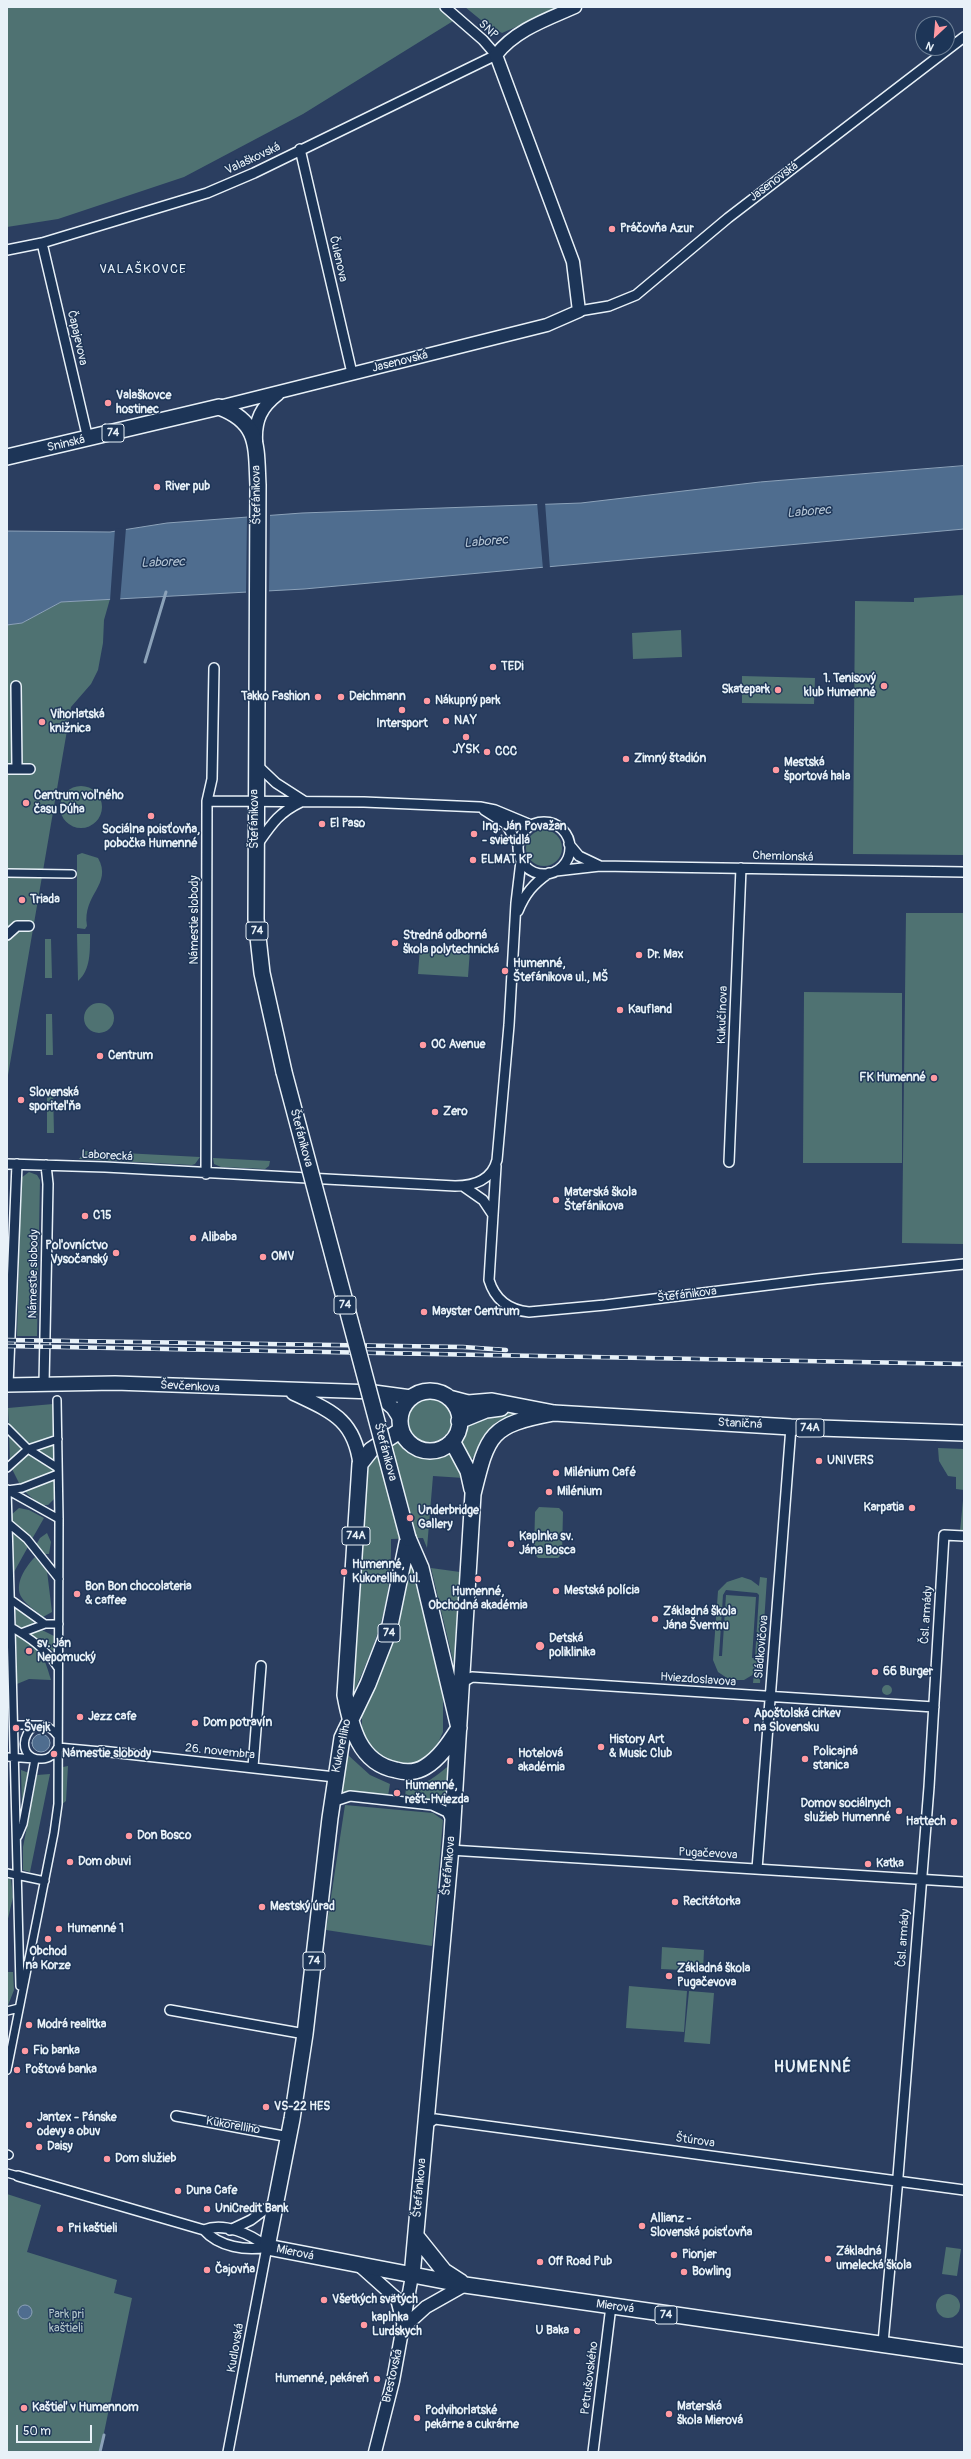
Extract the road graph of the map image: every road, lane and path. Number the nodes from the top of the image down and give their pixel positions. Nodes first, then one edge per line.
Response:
1 (445, 7) edge
2 (575, 7) edge
3 (964, 37) edge
4 (496, 54) junction
5 (300, 150) junction
6 (42, 243) junction
7 (7, 250) edge
8 (579, 311) junction
9 (352, 373) junction
10 (280, 392) junction
11 (219, 407) junction
12 (88, 438) junction
13 (256, 452) junction
14 (7, 457) edge
15 (214, 668) dead end
16 (16, 686) dead end
17 (256, 764) junction
18 (7, 769) edge
19 (17, 769) junction
20 (30, 769) dead end
21 (206, 801) junction
22 (255, 801) junction
23 (304, 801) junction
24 (480, 807) junction
25 (531, 826) junction
26 (569, 844) junction
27 (518, 845) junction
28 (255, 849) junction
29 (521, 861) junction
30 (600, 866) junction
31 (741, 868) junction
32 (552, 872) junction
33 (964, 872) edge
34 (7, 873) edge
35 (72, 874) dead end
36 (516, 916) junction
37 (29, 926) dead end
38 (7, 935) edge
39 (729, 1162) dead end
40 (7, 1164) edge
41 (17, 1164) junction
42 (46, 1165) junction
43 (496, 1166) junction
44 (206, 1174) junction
45 (463, 1186) junction
46 (493, 1215) junction
47 (964, 1264) edge
48 (44, 1384) junction
49 (7, 1385) edge
50 (289, 1391) junction
51 (374, 1392) junction
52 (411, 1397) junction
53 (449, 1398) junction
54 (57, 1400) dead end
55 (516, 1405) junction
56 (554, 1413) junction
57 (460, 1421) junction
58 (401, 1424) junction
59 (791, 1427) junction
60 (7, 1428) edge
61 (964, 1434) edge
62 (58, 1439) junction
63 (452, 1441) junction
64 (28, 1449) junction
65 (360, 1464) junction
66 (7, 1468) edge
67 (58, 1471) junction
68 (7, 1490) edge
69 (473, 1494) junction
70 (7, 1504) edge
71 (59, 1519) junction
72 (8, 1523) junction
73 (964, 1536) edge
74 (408, 1538) junction
75 (59, 1579) junction
76 (10, 1599) junction
77 (45, 1624) junction
78 (58, 1624) junction
79 (9, 1627) edge
80 (21, 1633) junction
81 (261, 1666) dead end
82 (58, 1668) junction
83 (463, 1682) junction
84 (770, 1696) junction
85 (934, 1707) junction
86 (350, 1721) junction
87 (14, 1725) junction
88 (37, 1725) junction
89 (459, 1728) junction
90 (58, 1736) junction
91 (58, 1747) junction
92 (102, 1751) joint
93 (7, 1757) edge
94 (15, 1757) junction
95 (35, 1759) junction
96 (253, 1767) junction
97 (335, 1777) junction
98 (332, 1802) junction
99 (452, 1822) junction
100 (17, 1838) junction
101 (450, 1850) junction
102 (757, 1869) junction
103 (7, 1873) edge
104 (18, 1875) junction
105 (921, 1879) junction
106 (45, 1881) junction
107 (964, 1882) edge
108 (20, 2008) junction
109 (170, 2010) dead end
110 (7, 2011) edge
111 (306, 2034) junction
112 (7, 2070) edge
113 (176, 2116) dead end
114 (426, 2125) junction
115 (289, 2137) junction
116 (7, 2173) edge
117 (18, 2176) joint
118 (898, 2181) junction
119 (964, 2190) edge
120 (275, 2202) junction
121 (204, 2230) junction
122 (230, 2230) junction
123 (416, 2236) junction
124 (267, 2247) junction
125 (360, 2266) junction
126 (412, 2276) junction
127 (465, 2285) junction
128 (611, 2306) junction
129 (404, 2327) junction
130 (883, 2343) junction
131 (964, 2356) edge
132 (228, 2452) edge
133 (375, 2452) edge
134 (593, 2452) edge

1 - 4 street, SNP
2 - 4 street
3 - 8 street, Jasenovská
4 - 5 street, Valaškovská
4 - 8 street
5 - 6 street, Valaškovská
5 - 9 street, Čulenova
6 - 7 street, Valaškovská
6 - 12 street, Čapajevova
8 - 9 street, Jasenovská
9 - 10 street, Jasenovská
10 - 11 street, Jasenovská
10 - 13 street
11 - 12 main road, Sninská / 74
11 - 13 main road, 74
12 - 14 main road, Sninská / 74
13 - 17 main road, Štefánikova / 74
15 - 21 street, Námestie slobody
16 - 19 street
17 - 22 main road, Štefánikova / 74
17 - 23 street
18 - 19 street
19 - 20 street
21 - 22 street
21 - 44 street, Námestie slobody
22 - 23 street
22 - 28 main road, Štefánikova / 74
23 - 24 street
23 - 28 street
24 - 25 street
24 - 27 street
25 - 26 street
25 - 27 street
26 - 30 street, Chemlonská
26 - 32 street
27 - 29 street
28 - 74 main road, Štefánikova / 74, bridge
29 - 32 street
29 - 36 street, Štefánikova
30 - 31 street, Chemlonská
30 - 32 street, Chemlonská
31 - 33 street, Chemlonská
31 - 39 street, Kukučínova
32 - 36 street, Štefánikova
34 - 35 street
36 - 43 street, Štefánikova
37 - 38 street
40 - 41 street, Laborecká
41 - 42 street, Laborecká
41 - 49 street, Námestie slobody
42 - 44 street, Laborecká
42 - 48 street, Námestie slobody
43 - 45 street, Štefánikova
43 - 46 street, Štefánikova
44 - 45 street, Štefánikova
45 - 46 street
46 - 47 street, Štefánikova
48 - 49 main road, Ševčenkova
48 - 50 main road, Ševčenkova
50 - 51 main road, Ševčenkova
50 - 65 main road
51 - 52 main road, Ševčenkova
51 - 58 main road
52 - 53 main road, 74A
52 - 58 main road
53 - 55 main road, 74A
53 - 57 main road
54 - 62 street
55 - 56 main road, Staničná / 74A
55 - 57 main road, 74A
56 - 59 main road, Staničná / 74A
56 - 69 main road, 74A
57 - 63 main road
58 - 63 main road
58 - 65 main road
59 - 61 main road, Staničná / 74A
59 - 84 street, Sládkovičova
60 - 64 street
62 - 64 street
62 - 67 street
63 - 69 main road, 74A
64 - 66 street
64 - 67 street
65 - 86 main road, Kukorelliho / 74A
67 - 68 street
67 - 71 street
68 - 70 street
68 - 71 street
69 - 83 main road, Štefánikova / 74A
70 - 72 street
71 - 75 street
72 - 75 street
72 - 76 street
73 - 85 street, Čsl. armády
74 - 86 main road, 74
74 - 89 main road, 74
75 - 78 street
76 - 77 street
76 - 79 street
77 - 78 street
77 - 80 street
78 - 82 street
79 - 80 street
79 - 87 street
80 - 82 street
81 - 96 street
82 - 90 street
83 - 84 street, Hviezdoslavova
83 - 89 main road, Štefánikova / 74A
84 - 85 street, Hviezdoslavova
84 - 102 street, Sládkovičova
85 - 105 street, Čsl. armády
86 - 89 main road
86 - 97 main road, Kukorelliho / 74
87 - 88 street
87 - 94 street
88 - 90 street
88 - 95 street
89 - 99 main road, Štefánikova / 74
90 - 91 street
91 - 92 street
91 - 95 street
91 - 106 street
92 - 96 street, 26. novembra
93 - 94 street
94 - 95 street
94 - 100 street
95 - 100 street
96 - 97 street, 26. novembra
97 - 98 main road, Kukorelliho / 74
98 - 99 street
98 - 111 main road, Kukorelliho / 74
99 - 101 main road, Štefánikova / 74
100 - 104 street
101 - 102 street, Pugačevova
101 - 114 main road, Štefánikova / 74
102 - 105 street, Pugačevova
103 - 104 street
104 - 106 street
104 - 108 street
105 - 107 street, Pugačevova
105 - 118 street, Čsl. armády
106 - 108 street
108 - 110 street
108 - 112 street
109 - 111 street
111 - 115 main road, Kukorelliho / 74
113 - 115 street, Kukorelliho
114 - 118 street, Štúrova
114 - 123 main road, Štefánikova / 74
115 - 120 main road, Kukorelliho / 74
116 - 117 street
117 - 121 street
118 - 119 street, Štúrova
118 - 130 street, Čsl. armády
120 - 122 street
120 - 124 main road, Kukorelliho / 74
121 - 122 street
121 - 124 street
122 - 124 street
123 - 126 main road, 74
123 - 127 main road, 74
124 - 125 main road, Mierová / 74
124 - 132 street, Kudlovská
125 - 126 main road, Mierová / 74
125 - 129 street
126 - 127 main road, Mierová / 74
126 - 129 street, Brestovská
127 - 128 main road, Mierová / 74
127 - 129 street
128 - 130 main road, Mierová / 74
128 - 134 street, Petrušovského
129 - 133 street, Brestovská
130 - 131 main road, Mierová / 74

